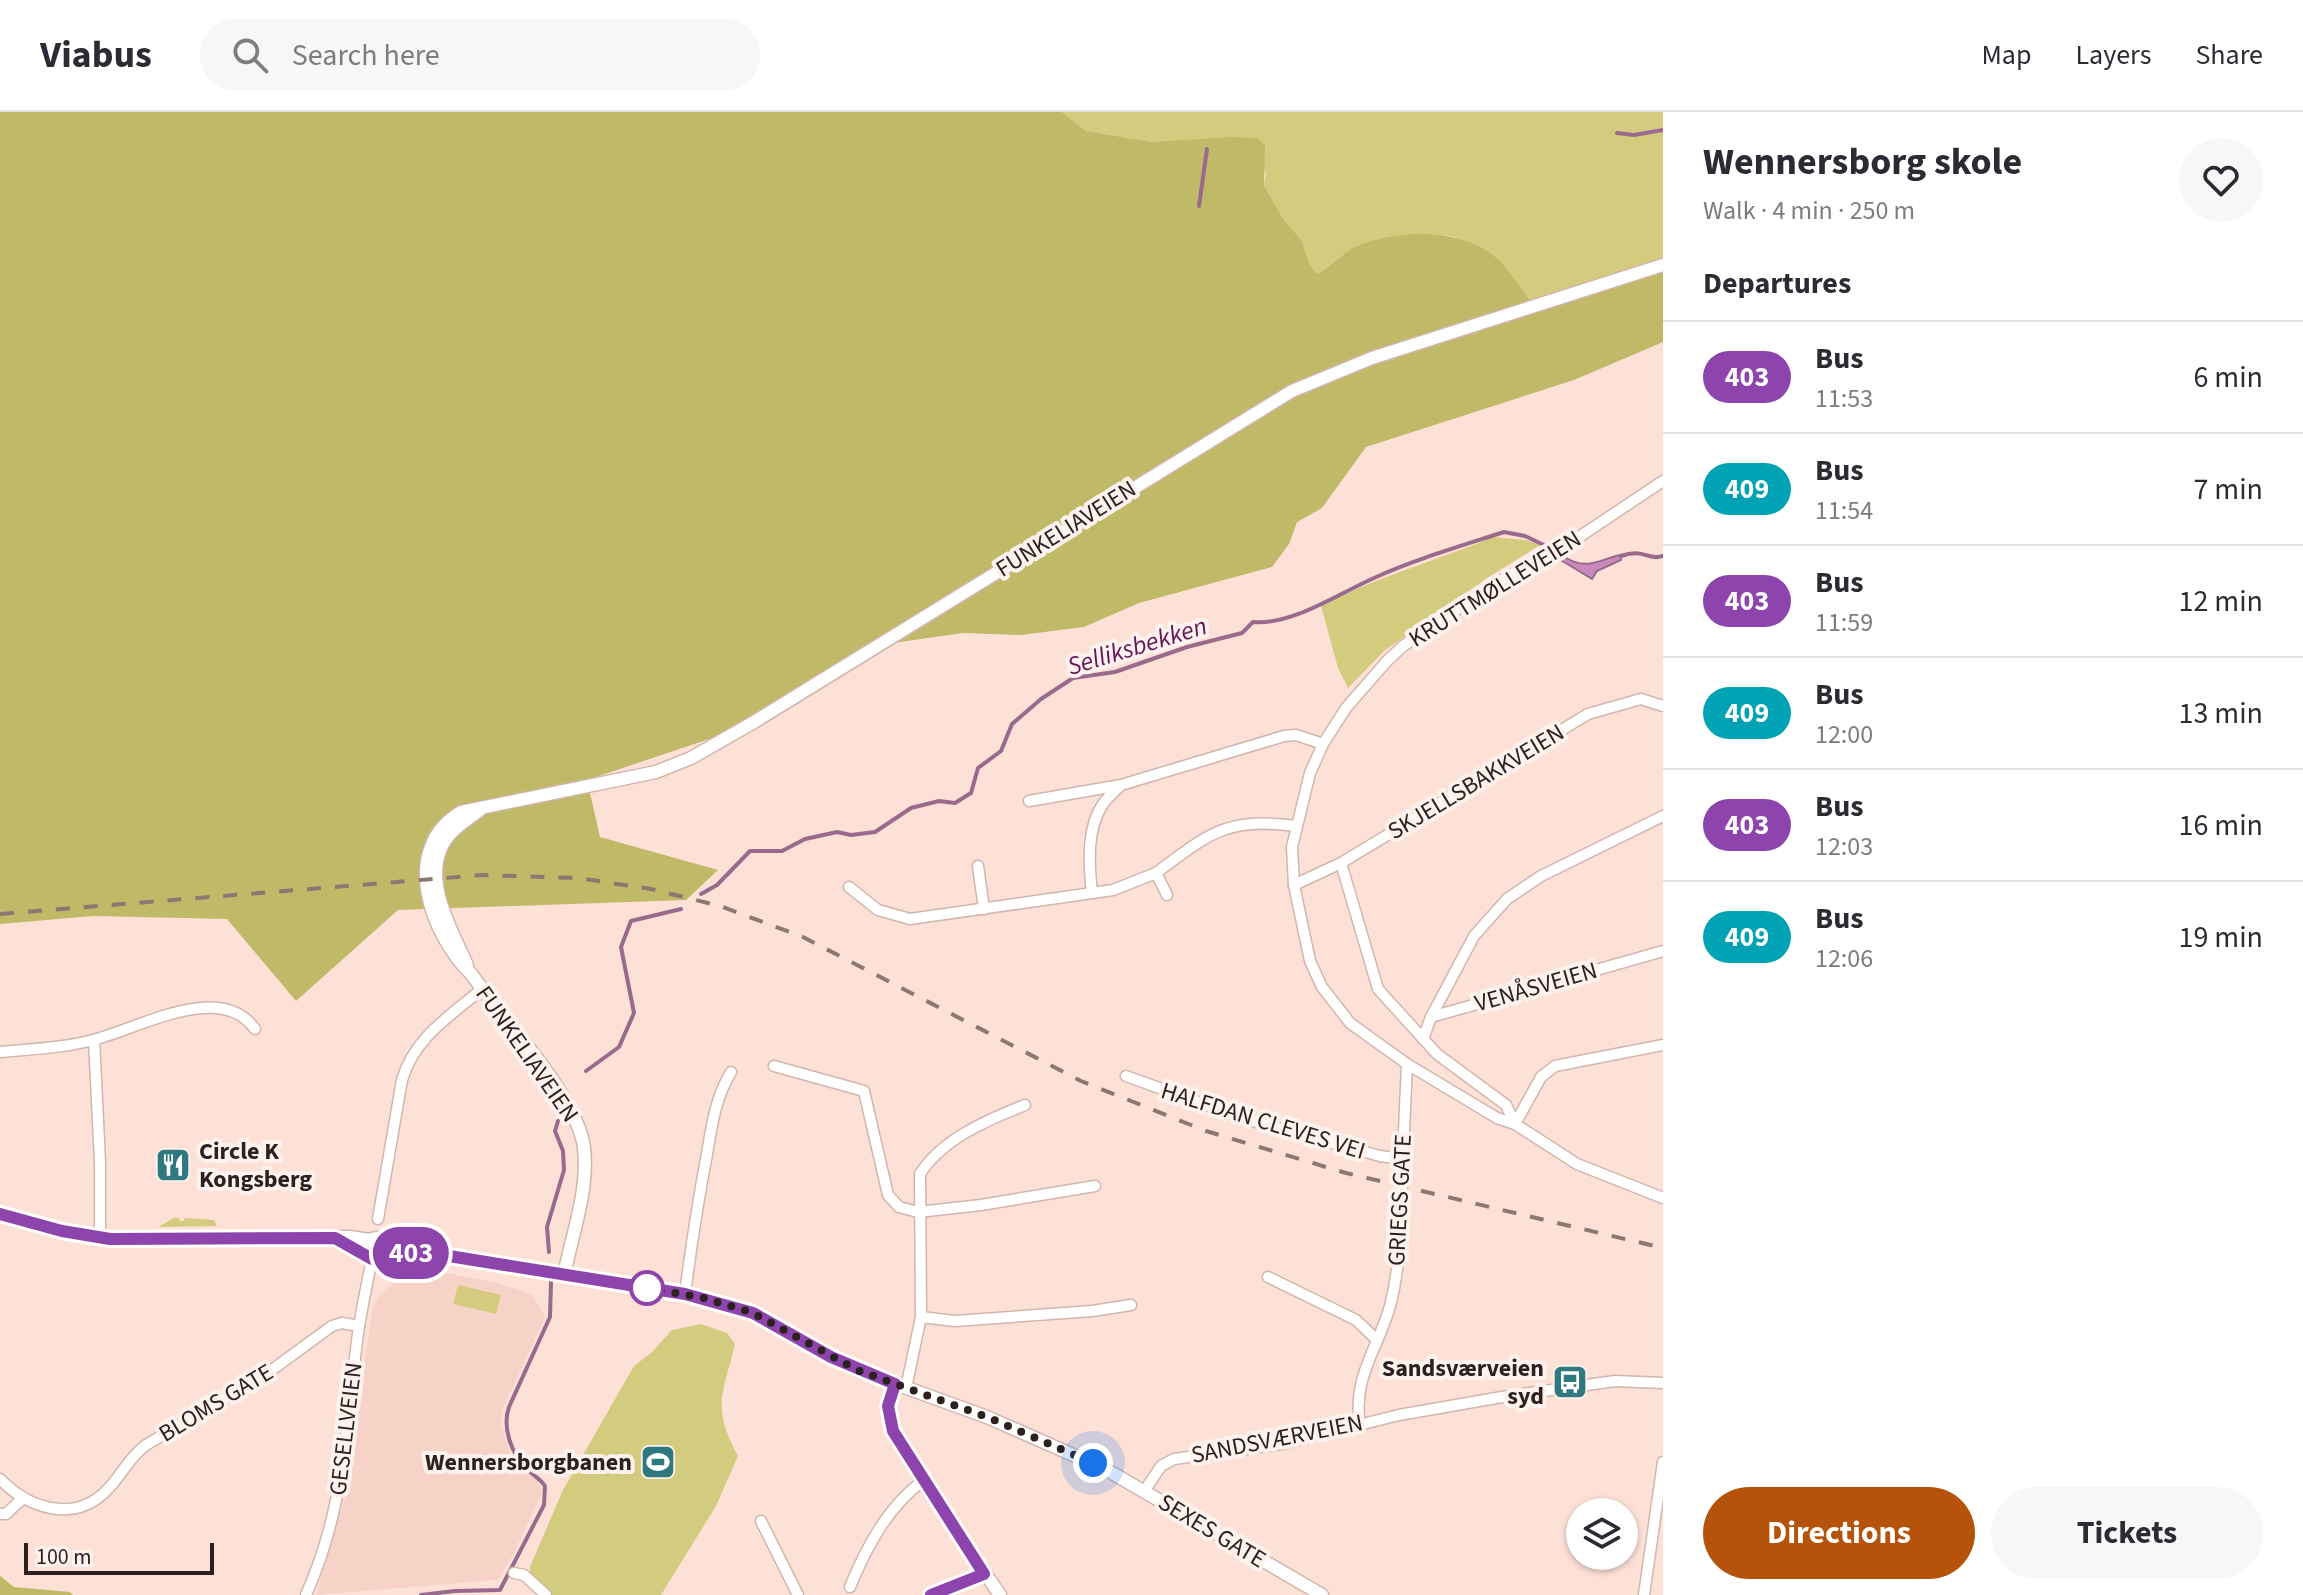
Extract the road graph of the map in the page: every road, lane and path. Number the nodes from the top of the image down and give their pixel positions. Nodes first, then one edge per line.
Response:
1 (1663, 265) edge
2 (1663, 481) edge
3 (1663, 706) edge
4 (1323, 744) junction
5 (1121, 785) junction
6 (1029, 801) dead end
7 (1663, 816) edge
8 (1296, 826) junction
9 (1341, 863) junction
10 (978, 866) dead end
11 (1156, 873) junction
12 (1294, 885) junction
13 (849, 887) dead end
14 (1092, 893) junction
15 (1167, 895) dead end
16 (984, 909) junction
17 (1663, 951) edge
18 (482, 989) junction
19 (1431, 1017) junction
20 (255, 1029) dead end
21 (1423, 1039) junction
22 (94, 1040) junction
23 (1663, 1045) edge
24 (0, 1052) edge
25 (1407, 1064) junction
26 (774, 1066) dead end
27 (731, 1072) dead end
28 (1126, 1076) dead end
29 (1025, 1105) dead end
30 (1515, 1124) junction
31 (1402, 1159) junction
32 (1095, 1186) dead end
33 (1663, 1198) edge
34 (918, 1212) junction
35 (0, 1214) edge
36 (378, 1219) dead end
37 (100, 1237) junction
38 (335, 1238) junction
39 (376, 1253) junction
40 (564, 1275) junction
41 (1268, 1277) dead end
42 (685, 1294) junction
43 (1131, 1305) dead end
44 (921, 1317) junction
45 (359, 1326) junction
46 (1377, 1340) junction
47 (1663, 1383) edge
48 (900, 1386) junction
49 (1360, 1425) junction
50 (1663, 1462) edge
51 (0, 1479) edge
52 (923, 1481) junction
53 (1145, 1490) junction
54 (22, 1499) junction
55 (0, 1514) edge
56 (761, 1521) dead end
57 (514, 1573) dead end
58 (984, 1574) junction
59 (1297, 1582) junction
60 (850, 1587) dead end
61 (306, 1595) edge
62 (546, 1595) edge
63 (798, 1595) edge
64 (931, 1595) edge
65 (1000, 1595) edge
66 (1291, 1595) edge
67 (1322, 1595) edge
68 (1644, 1595) edge

1 - 18 street, FUNKELIAVEIEN
2 - 4 street, KRUTTMØLLEVEIEN
3 - 9 street, SKJELLSBAKKVEIEN
4 - 5 street
4 - 8 street, KRUTTMØLLEVEIEN
5 - 6 street
5 - 14 street
7 - 19 street
8 - 11 street
8 - 12 street, KRUTTMØLLEVEIEN
9 - 12 street, SKJELLSBAKKVEIEN
9 - 21 street
10 - 16 street
11 - 14 street
11 - 15 street
12 - 25 street, KRUTTMØLLEVEIEN
13 - 16 street
14 - 16 street
17 - 19 street, VENÅSVEIEN
18 - 36 street
18 - 40 street, FUNKELIAVEIEN
19 - 21 street
20 - 22 street
21 - 30 street
22 - 24 street
22 - 37 street
23 - 30 street
25 - 30 street, KRUTTMØLLEVEIEN
25 - 31 street, GRIEGS GATE
26 - 34 street
27 - 42 street
28 - 31 street, HALFDAN CLEVES VEI
29 - 34 street
30 - 33 street
31 - 46 street, GRIEGS GATE, bridge
32 - 34 street
34 - 44 street
35 - 37 street
37 - 38 street
38 - 39 street
38 - 39 street
39 - 40 street
39 - 45 street, GESELLVEIEN
40 - 42 street
41 - 46 street
42 - 48 street
43 - 44 street
44 - 48 street
45 - 54 street, BLOMS GATE
45 - 61 street, GESELLVEIEN
46 - 49 street, GRIEGS GATE
47 - 49 street, SANDSVÆRVEIEN
48 - 52 street
48 - 53 street
49 - 53 street, SANDSVÆRVEIEN
50 - 68 street
51 - 54 street
52 - 58 street
52 - 60 street
53 - 59 street, SEXES GATE
54 - 55 street
56 - 63 street
57 - 62 street
58 - 64 street
58 - 65 street
59 - 66 street
59 - 67 street, SEXES GATE

